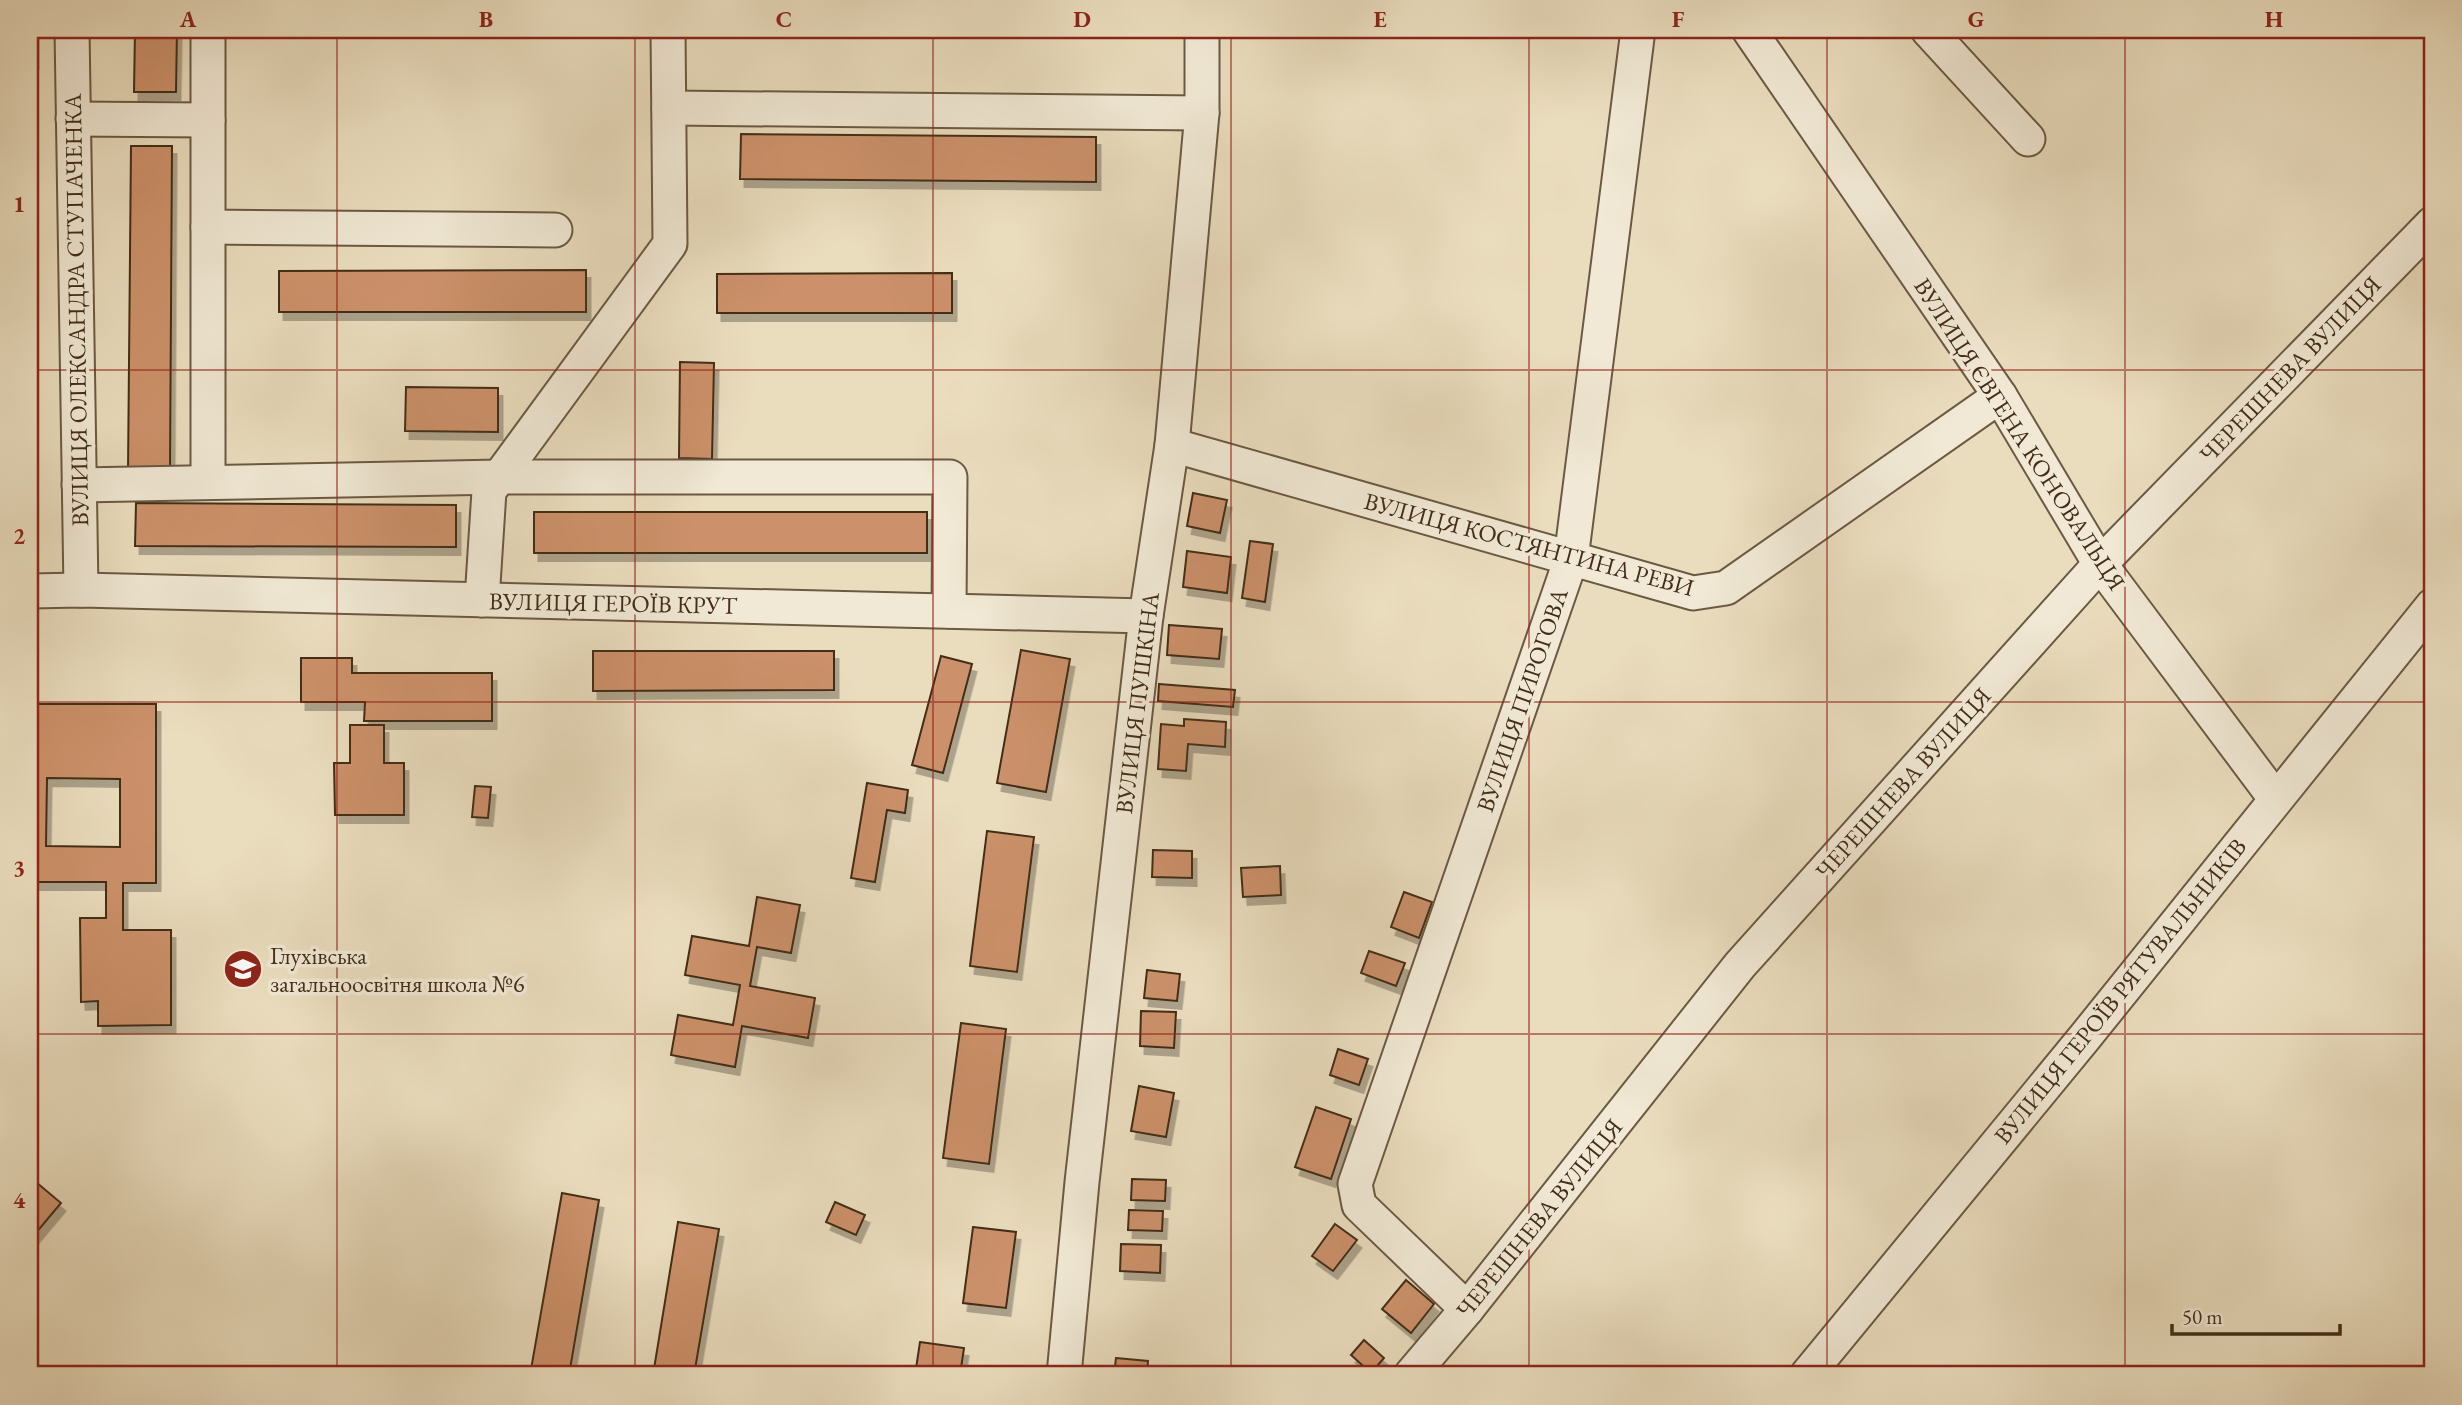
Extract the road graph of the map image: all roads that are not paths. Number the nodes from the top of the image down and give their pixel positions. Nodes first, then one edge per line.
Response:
1 (72, 30) edge
2 (208, 30) edge
3 (668, 30) edge
4 (1202, 30) edge
5 (1637, 30) edge
6 (1749, 30) edge
7 (1928, 30) edge
8 (669, 108) junction
9 (1202, 113) junction
10 (73, 118) junction
11 (208, 120) junction
12 (2028, 139) dead end
13 (2432, 224) edge
14 (208, 227) junction
15 (555, 230) dead end
16 (2000, 396) junction
17 (1172, 444) junction
18 (500, 477) junction
19 (208, 482) junction
20 (79, 485) junction
21 (1571, 559) junction
22 (2100, 564) junction
23 (81, 590) junction
24 (30, 591) edge
25 (482, 600) junction
26 (2432, 606) edge
27 (949, 611) junction
28 (1146, 616) junction
29 (2275, 798) junction
30 (1467, 1309) junction
31 (1064, 1375) edge
32 (1411, 1375) edge
33 (1807, 1375) edge

1 - 10 street, ВУЛИЦЯ ОЛЕКСАНДРА СТУПАЧЕНКА
2 - 11 street
3 - 8 street
4 - 9 street, ВУЛИЦЯ ПУШКІНА
5 - 21 street, ВУЛИЦЯ ПИРОГОВА
6 - 16 street, ВУЛИЦЯ ЄВГЕНА КОНОВАЛЬЦЯ
7 - 12 street
8 - 9 street
8 - 18 street
9 - 17 street, ВУЛИЦЯ ПУШКІНА
10 - 11 street
10 - 20 street, ВУЛИЦЯ ОЛЕКСАНДРА СТУПАЧЕНКА
11 - 14 street
13 - 22 street, ЧЕРЕШНЕВА ВУЛИЦЯ
14 - 15 street
14 - 19 street
16 - 21 street, ВУЛИЦЯ КОСТЯНТИНА РЕВИ
16 - 22 street, ВУЛИЦЯ ЄВГЕНА КОНОВАЛЬЦЯ
17 - 21 street, ВУЛИЦЯ КОСТЯНТИНА РЕВИ
17 - 28 street, ВУЛИЦЯ ПУШКІНА
18 - 19 street
18 - 25 street
18 - 27 street
19 - 20 street
20 - 23 street, ВУЛИЦЯ ОЛЕКСАНДРА СТУПАЧЕНКА
21 - 30 street, ВУЛИЦЯ ПИРОГОВА
22 - 29 street, ВУЛИЦЯ ЄВГЕНА КОНОВАЛЬЦЯ
22 - 30 street, ЧЕРЕШНЕВА ВУЛИЦЯ
23 - 24 street, ВУЛИЦЯ ГЕРОЇВ КРУТ
23 - 25 street, ВУЛИЦЯ ГЕРОЇВ КРУТ
25 - 27 street, ВУЛИЦЯ ГЕРОЇВ КРУТ
26 - 29 street, ВУЛИЦЯ ГЕРОЇВ РЯТУВАЛЬНИКІВ
27 - 28 street, ВУЛИЦЯ ГЕРОЇВ КРУТ
28 - 31 street, ВУЛИЦЯ ПУШКІНА
29 - 33 street, ВУЛИЦЯ ГЕРОЇВ РЯТУВАЛЬНИКІВ
30 - 32 street, ЧЕРЕШНЕВА ВУЛИЦЯ

